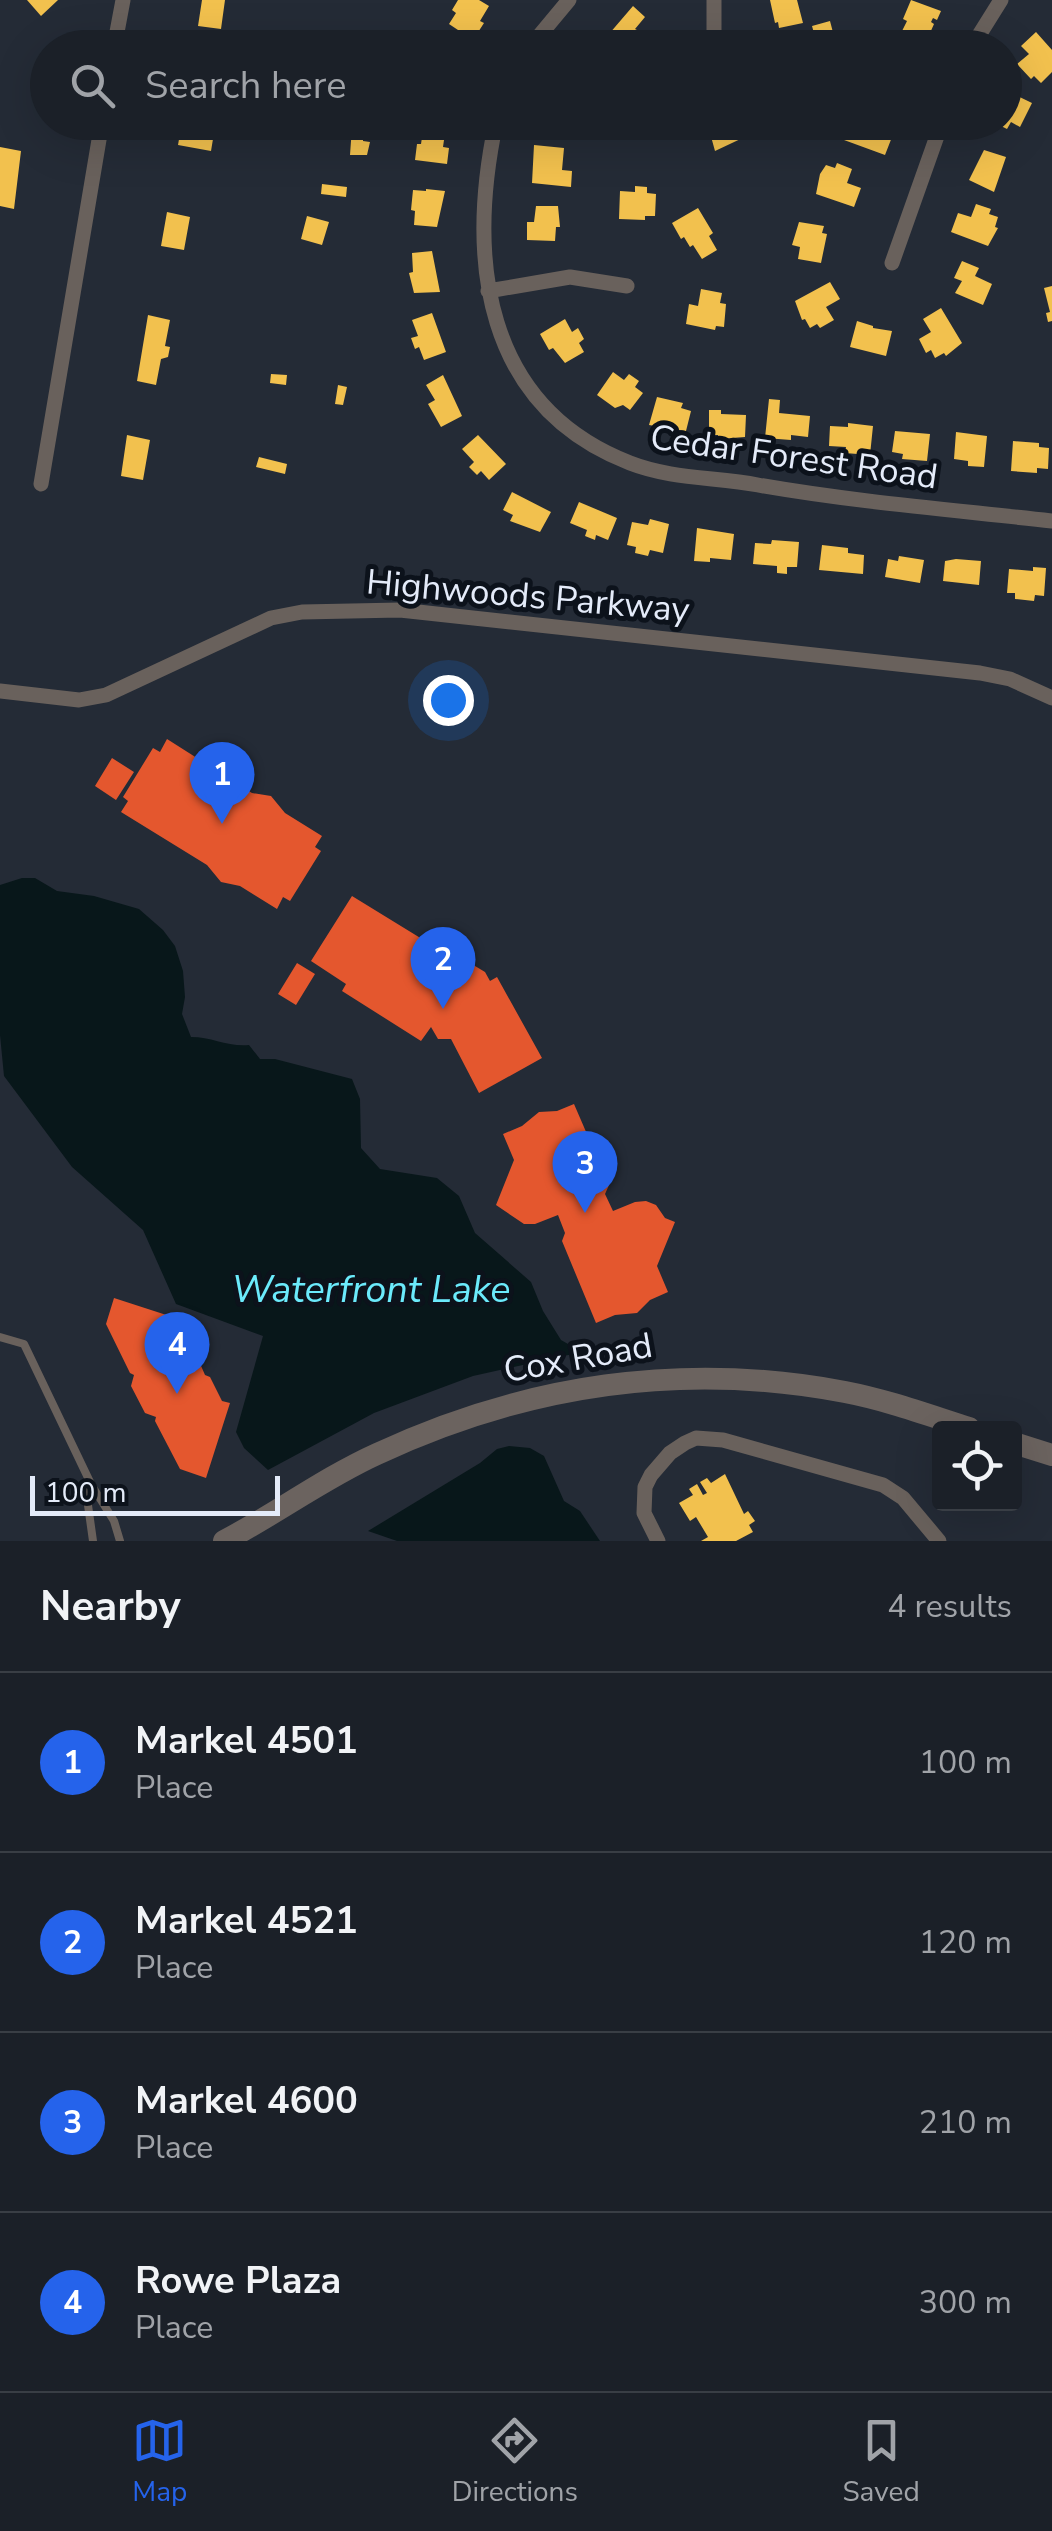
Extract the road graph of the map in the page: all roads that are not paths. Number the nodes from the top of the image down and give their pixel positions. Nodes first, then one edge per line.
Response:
1 (123, 0) edge
2 (569, 0) edge
3 (714, 0) edge
4 (1001, 0) edge
5 (117, 30) edge
6 (543, 30) edge
7 (714, 30) dead end
8 (982, 30) edge
9 (99, 140) edge
10 (494, 140) edge
11 (936, 140) edge
12 (892, 262) dead end
13 (627, 286) dead end
14 (488, 292) junction
15 (40, 484) dead end
16 (1052, 521) edge
17 (6, 692) edge
18 (1052, 698) edge
19 (0, 1336) edge
20 (946, 1421) edge
21 (1022, 1446) edge
22 (1052, 1455) edge
23 (91, 1484) junction
24 (92, 1541) edge
25 (120, 1541) edge
26 (224, 1541) edge
27 (658, 1541) edge
28 (939, 1541) edge

1 - 5 street
2 - 6 street
3 - 7 street
4 - 8 street
9 - 15 street
10 - 14 street, Cedar Forest Road
11 - 12 street
13 - 14 street
14 - 16 street, Cedar Forest Road
17 - 18 street, Highwoods Parkway
19 - 23 lane
20 - 26 main road, Cox Road
21 - 22 main road
23 - 24 lane
23 - 25 lane
27 - 28 street

